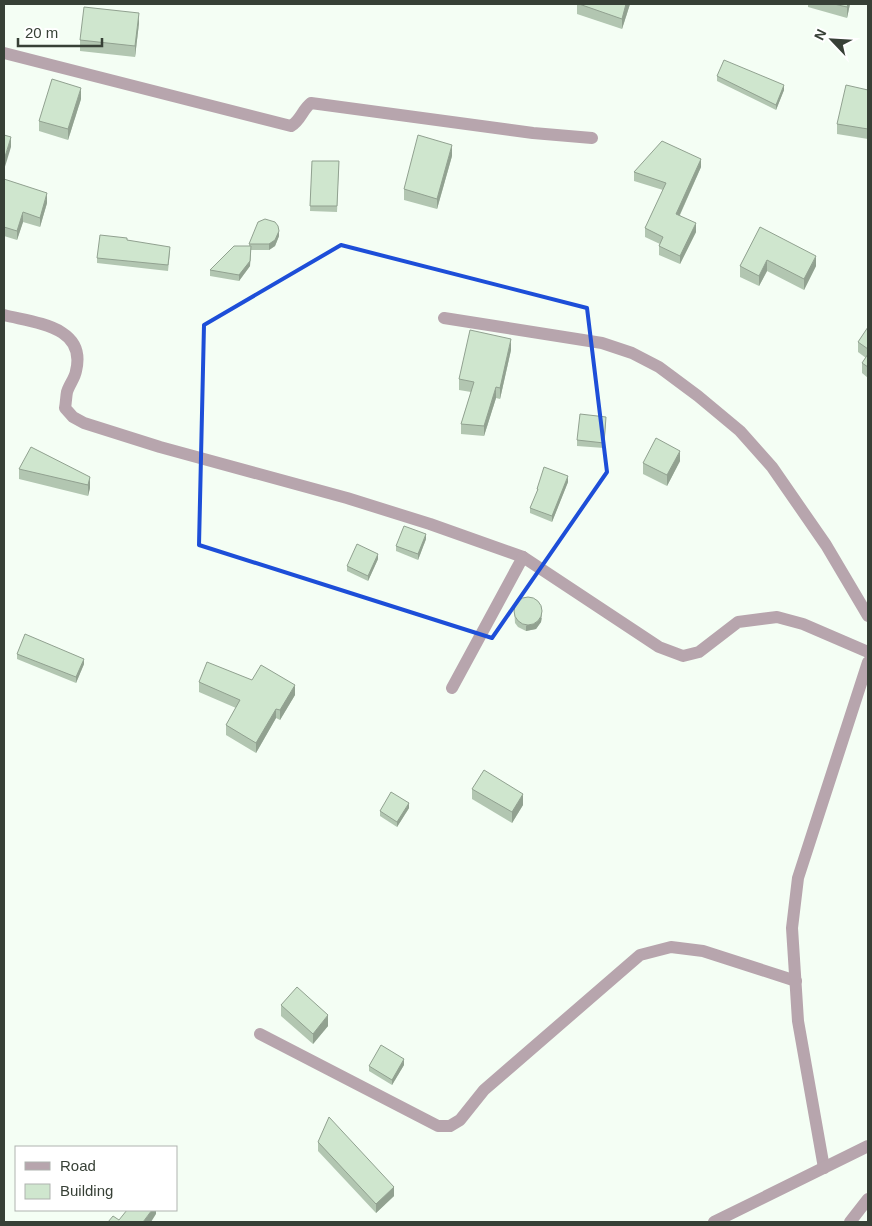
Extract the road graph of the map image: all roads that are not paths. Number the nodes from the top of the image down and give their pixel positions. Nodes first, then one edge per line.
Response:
1 (4, 53) edge
2 (592, 138) dead end
3 (4, 315) edge
4 (444, 318) dead end
5 (523, 557) junction
6 (868, 616) edge
7 (868, 652) edge
8 (868, 662) edge
9 (452, 688) dead end
10 (796, 981) junction
11 (260, 1034) dead end
12 (868, 1146) edge
13 (824, 1168) junction
14 (868, 1198) edge
15 (714, 1222) edge
16 (850, 1222) edge

1 - 2 street
3 - 5 street
4 - 6 street
5 - 7 street
5 - 9 street
8 - 10 street
10 - 11 street
10 - 13 street
12 - 13 street
13 - 15 street
14 - 16 street

